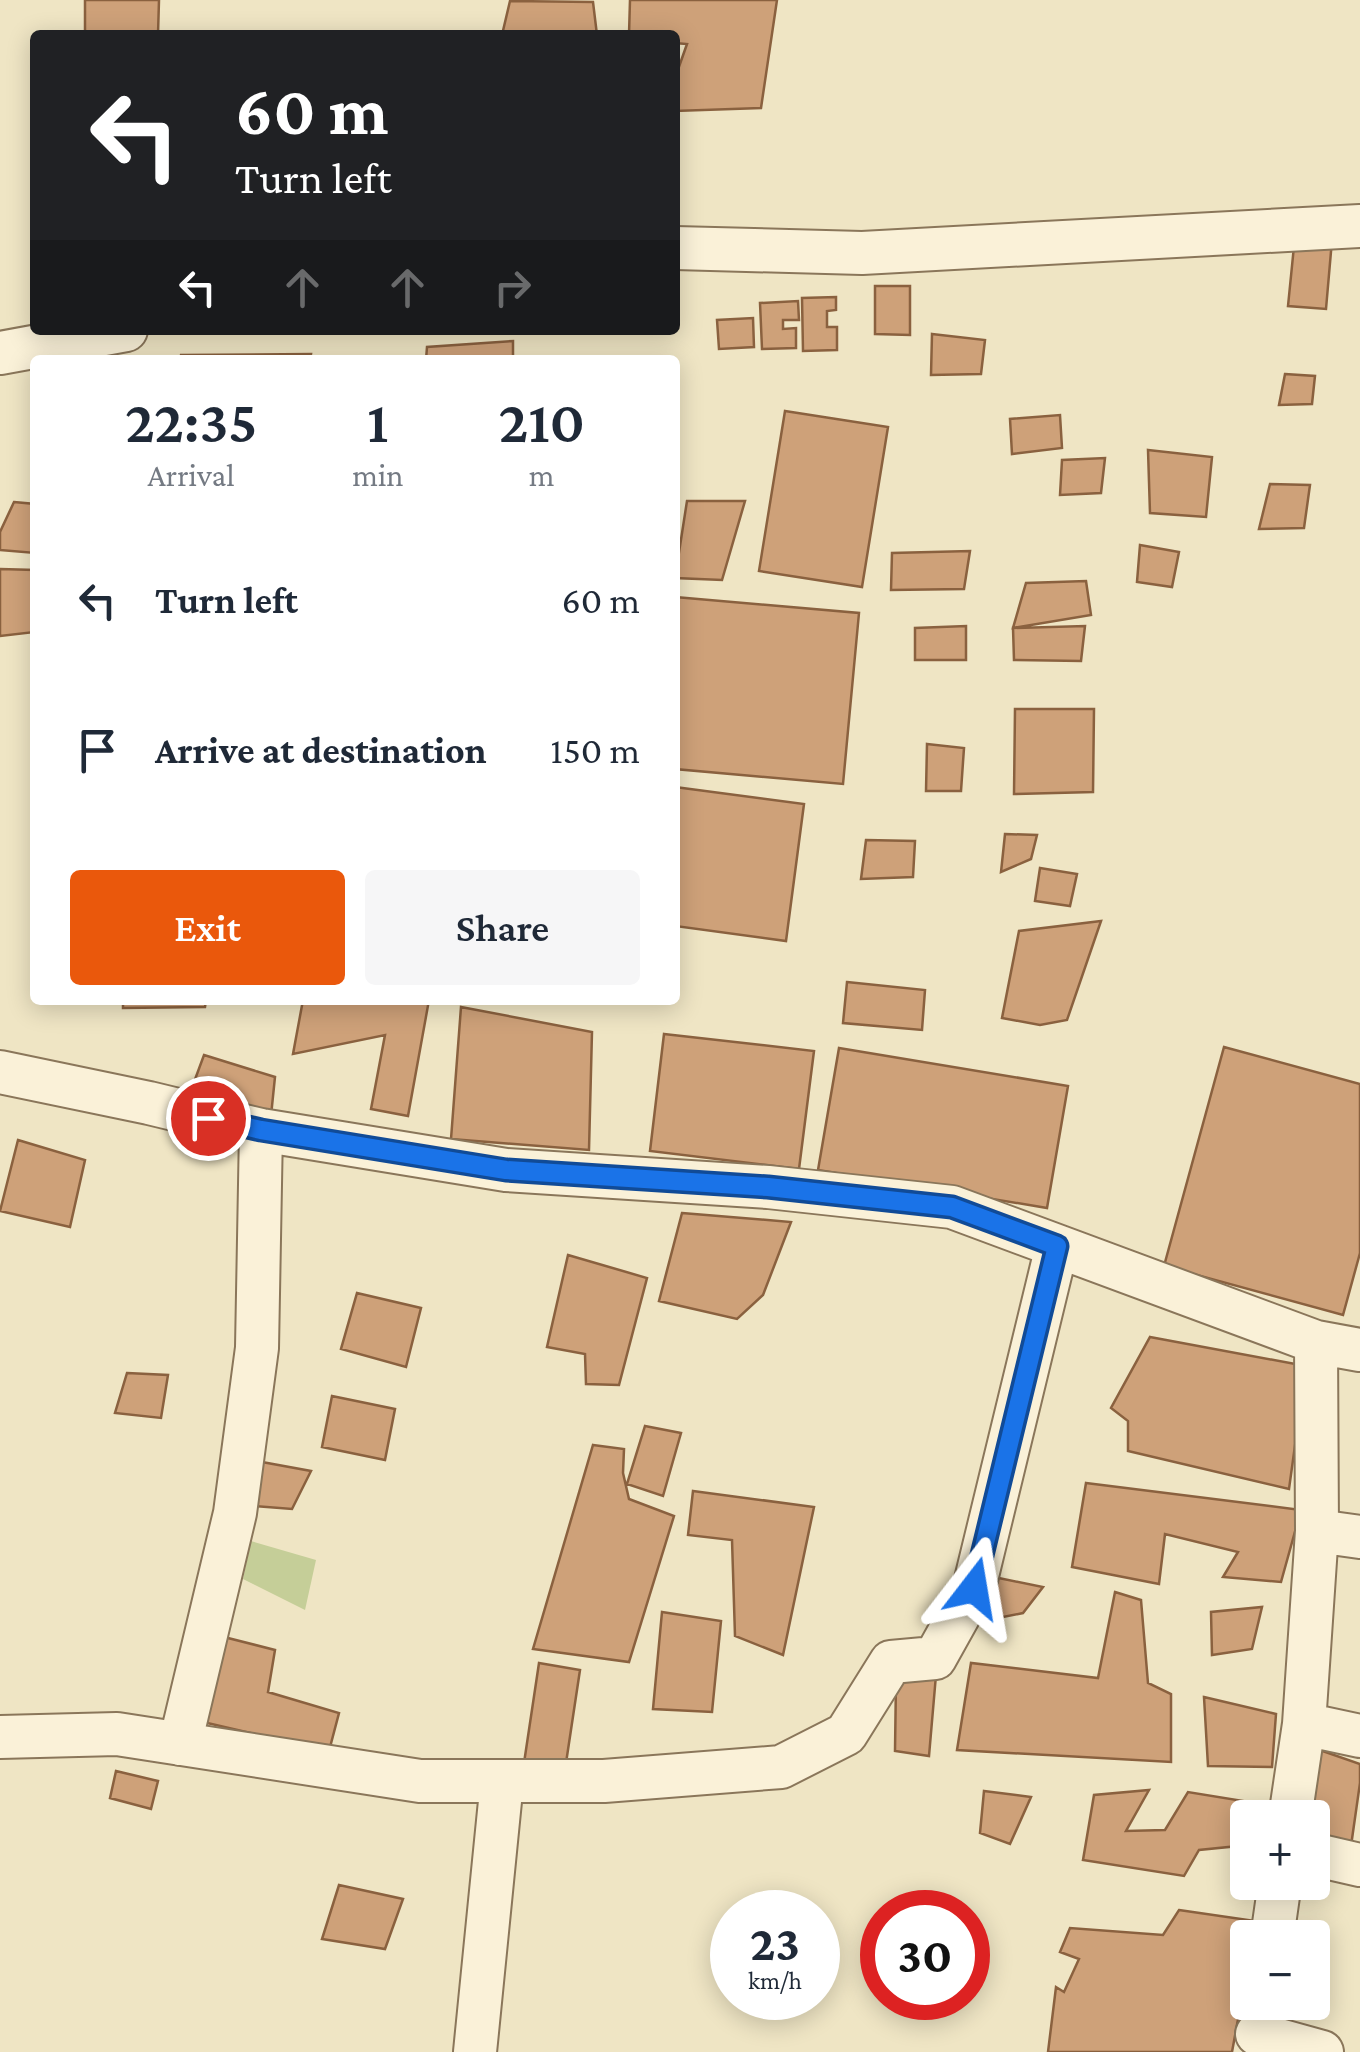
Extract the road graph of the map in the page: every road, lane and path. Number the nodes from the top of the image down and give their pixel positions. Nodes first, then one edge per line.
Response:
1 (1360, 226) edge
2 (680, 248) edge
3 (99, 335) edge
4 (0, 353) edge
5 (0, 1072) edge
6 (261, 1130) junction
7 (1057, 1246) junction
8 (1316, 1342) junction
9 (1360, 1350) edge
10 (1317, 1531) junction
11 (1360, 1538) edge
12 (1304, 1724) junction
13 (1360, 1736) edge
14 (0, 1737) edge
15 (180, 1744) junction
16 (502, 1781) junction
17 (1293, 1800) edge
18 (1330, 1858) edge
19 (1360, 1865) edge
20 (1258, 2030) edge
21 (476, 2052) edge
22 (1322, 2052) edge

1 - 2 street
3 - 4 street
5 - 6 street
6 - 7 street
6 - 15 street
7 - 8 street
7 - 16 street
8 - 9 street
8 - 10 street
10 - 11 street
10 - 12 street
12 - 13 street
12 - 17 street
14 - 15 street
15 - 16 street
16 - 21 street
18 - 19 street
20 - 22 street

